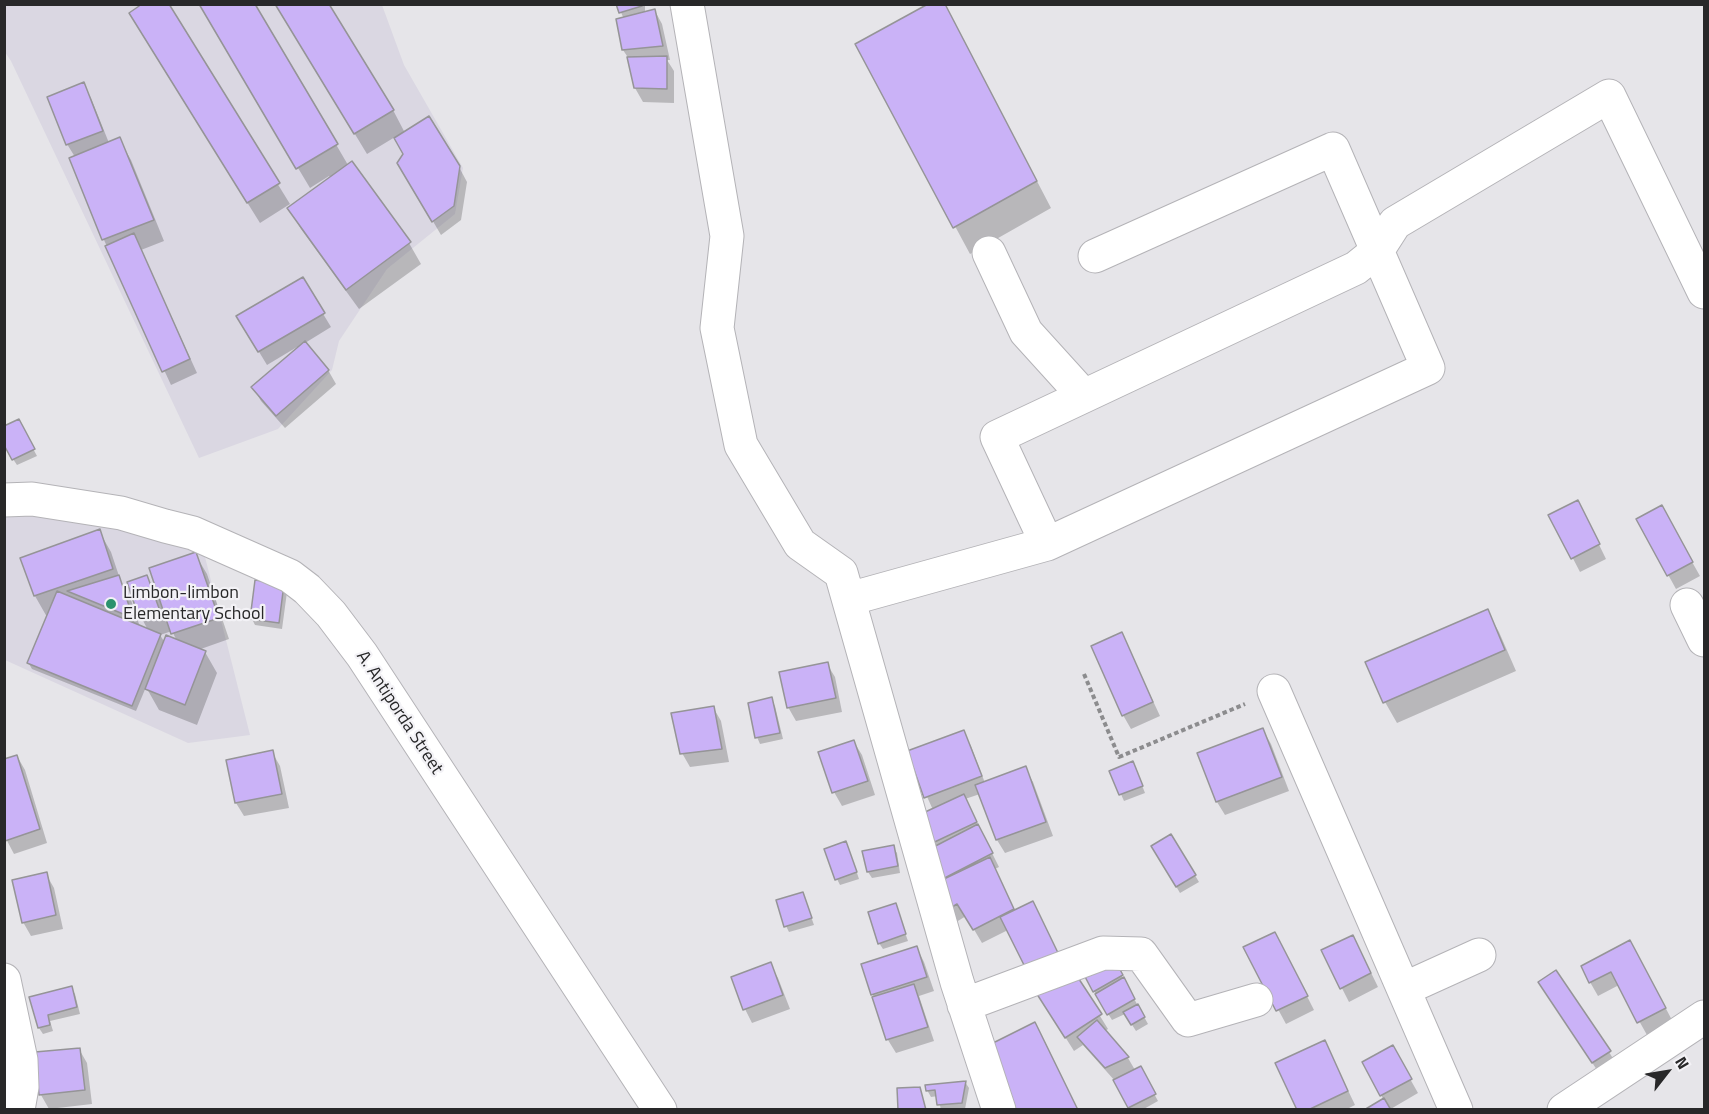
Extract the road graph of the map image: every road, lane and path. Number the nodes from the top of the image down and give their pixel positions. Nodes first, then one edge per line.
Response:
1 (687, 4) edge
2 (1377, 251) junction
3 (989, 253) dead end
4 (1095, 256) dead end
5 (1704, 291) edge
6 (1084, 396) junction
7 (4, 500) edge
8 (1047, 544) junction
9 (849, 598) junction
10 (1687, 605) dead end
11 (1704, 640) edge
12 (1083, 674) dead end
13 (1274, 692) joint
14 (1479, 955) dead end
15 (4, 980) edge
16 (1404, 989) junction
17 (1256, 1000) dead end
18 (964, 1005) junction
19 (1704, 1017) edge
20 (18, 1110) edge
21 (660, 1110) edge
22 (999, 1110) edge
23 (1456, 1110) edge
24 (1564, 1110) edge

1 - 9 street
2 - 4 street
2 - 5 street
2 - 6 street
2 - 8 street
3 - 6 street
6 - 8 street
7 - 21 street, A. Antiporda Street
8 - 9 street
9 - 18 street
10 - 11 street
12 - 13 path
13 - 16 street
14 - 16 street
15 - 20 street
16 - 23 street
17 - 18 street
18 - 22 street
19 - 24 street

